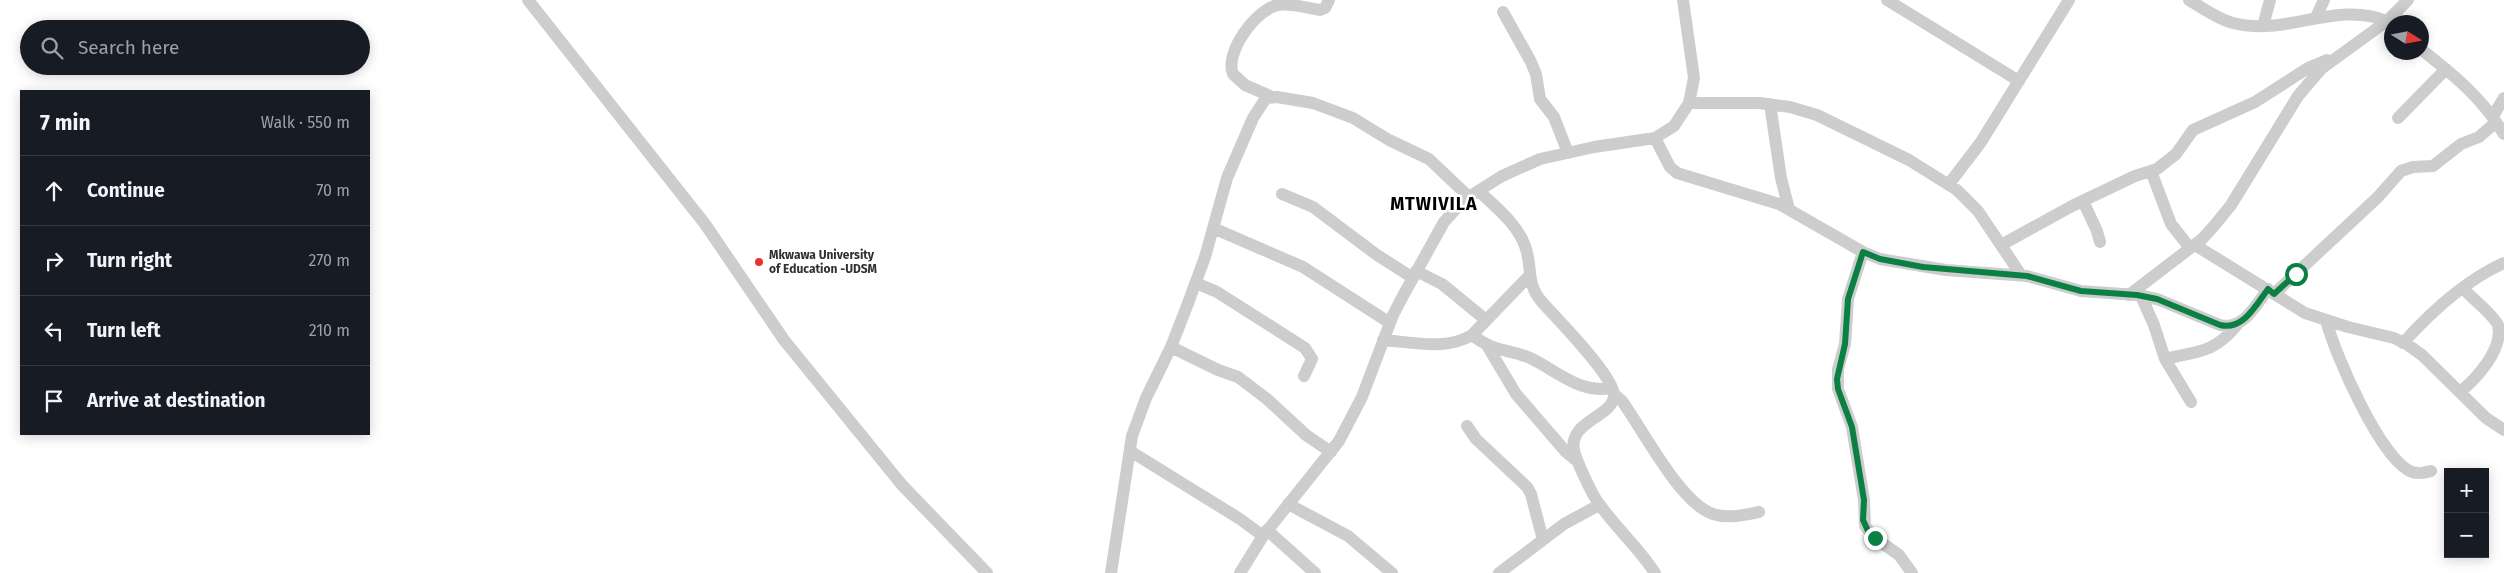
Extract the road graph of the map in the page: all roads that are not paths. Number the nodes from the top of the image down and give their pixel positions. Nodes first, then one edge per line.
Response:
1 (528, 0) edge
2 (1329, 0) edge
3 (1683, 0) edge
4 (1887, 0) edge
5 (2069, 0) edge
6 (2189, 0) edge
7 (2270, 0) edge
8 (2324, 0) edge
9 (2408, 0) edge
10 (1503, 12) dead end
11 (2318, 15) junction
12 (2395, 15) edge
13 (2384, 22) edge
14 (2263, 26) junction
15 (2384, 26) edge
16 (2429, 56) edge
17 (2334, 58) junction
18 (2446, 69) junction
19 (2019, 81) junction
20 (1270, 96) junction
21 (2504, 98) edge
22 (1689, 103) junction
23 (1770, 104) junction
24 (2398, 118) dead end
25 (2495, 119) junction
26 (2504, 134) edge
27 (1655, 138) junction
28 (1568, 153) junction
29 (2151, 171) junction
30 (1949, 184) junction
31 (1282, 194) dead end
32 (1474, 194) junction
33 (2083, 201) junction
34 (1789, 209) junction
35 (1213, 228) junction
36 (2100, 242) dead end
37 (2001, 245) junction
38 (2192, 246) junction
39 (1863, 252) junction
40 (2504, 263) edge
41 (1414, 275) junction
42 (1529, 276) junction
43 (2021, 276) junction
44 (1196, 283) junction
45 (2463, 288) junction
46 (2271, 292) junction
47 (2135, 295) junction
48 (1486, 320) junction
49 (2326, 320) junction
50 (1390, 323) junction
51 (2237, 325) junction
52 (1472, 335) junction
53 (1383, 340) junction
54 (2403, 343) junction
55 (1488, 346) junction
56 (1171, 347) junction
57 (2165, 358) junction
58 (1304, 376) dead end
59 (1613, 391) junction
60 (2460, 392) junction
61 (2191, 402) dead end
62 (1467, 426) dead end
63 (2504, 430) edge
64 (1130, 451) junction
65 (1330, 452) junction
66 (1578, 462) junction
67 (2431, 472) dead end
68 (1288, 504) junction
69 (1599, 505) junction
70 (1759, 512) dead end
71 (1265, 533) junction
72 (1544, 540) junction
73 (1302, 567) edge
74 (987, 573) edge
75 (1111, 573) edge
76 (1240, 573) edge
77 (1315, 573) edge
78 (1392, 573) edge
79 (1499, 573) edge
80 (1655, 573) edge
81 (1912, 573) edge

1 - 74 street
2 - 20 street
3 - 22 street
4 - 19 street
5 - 19 street
6 - 14 street
7 - 14 street
8 - 11 street
9 - 12 street
10 - 28 street
11 - 13 street
11 - 14 street
15 - 17 street
16 - 18 street
17 - 29 street
17 - 38 street
18 - 24 street
18 - 25 street
19 - 30 street
20 - 32 street
20 - 35 street
21 - 25 street
22 - 23 street
22 - 27 street
23 - 30 street
23 - 34 street
25 - 26 street
25 - 46 street
27 - 28 street
27 - 34 street
28 - 32 street
29 - 33 street
29 - 38 street
30 - 37 street
31 - 41 street
32 - 41 street
32 - 42 street
33 - 36 street
33 - 37 street
34 - 39 street
35 - 44 street
35 - 50 street
37 - 43 street
38 - 46 street
38 - 47 street
39 - 43 street
39 - 81 street
40 - 45 street
41 - 48 street
41 - 50 street
42 - 48 street
42 - 59 street
43 - 47 street
44 - 56 street
44 - 58 street
45 - 54 street
45 - 60 street
46 - 49 street
46 - 51 street
47 - 51 street
47 - 57 street
48 - 52 street
49 - 54 street
49 - 67 street
50 - 53 street
51 - 57 street
52 - 53 street
52 - 55 street
53 - 65 street
54 - 60 street
55 - 59 street
55 - 66 street
56 - 64 street
56 - 65 street
57 - 61 street
59 - 66 street
59 - 70 street
60 - 63 street
62 - 72 street
64 - 71 street
64 - 75 street
65 - 68 street
66 - 69 street
68 - 71 street
68 - 78 street
69 - 72 street
69 - 80 street
71 - 73 street
71 - 76 street
72 - 79 street
73 - 77 street

